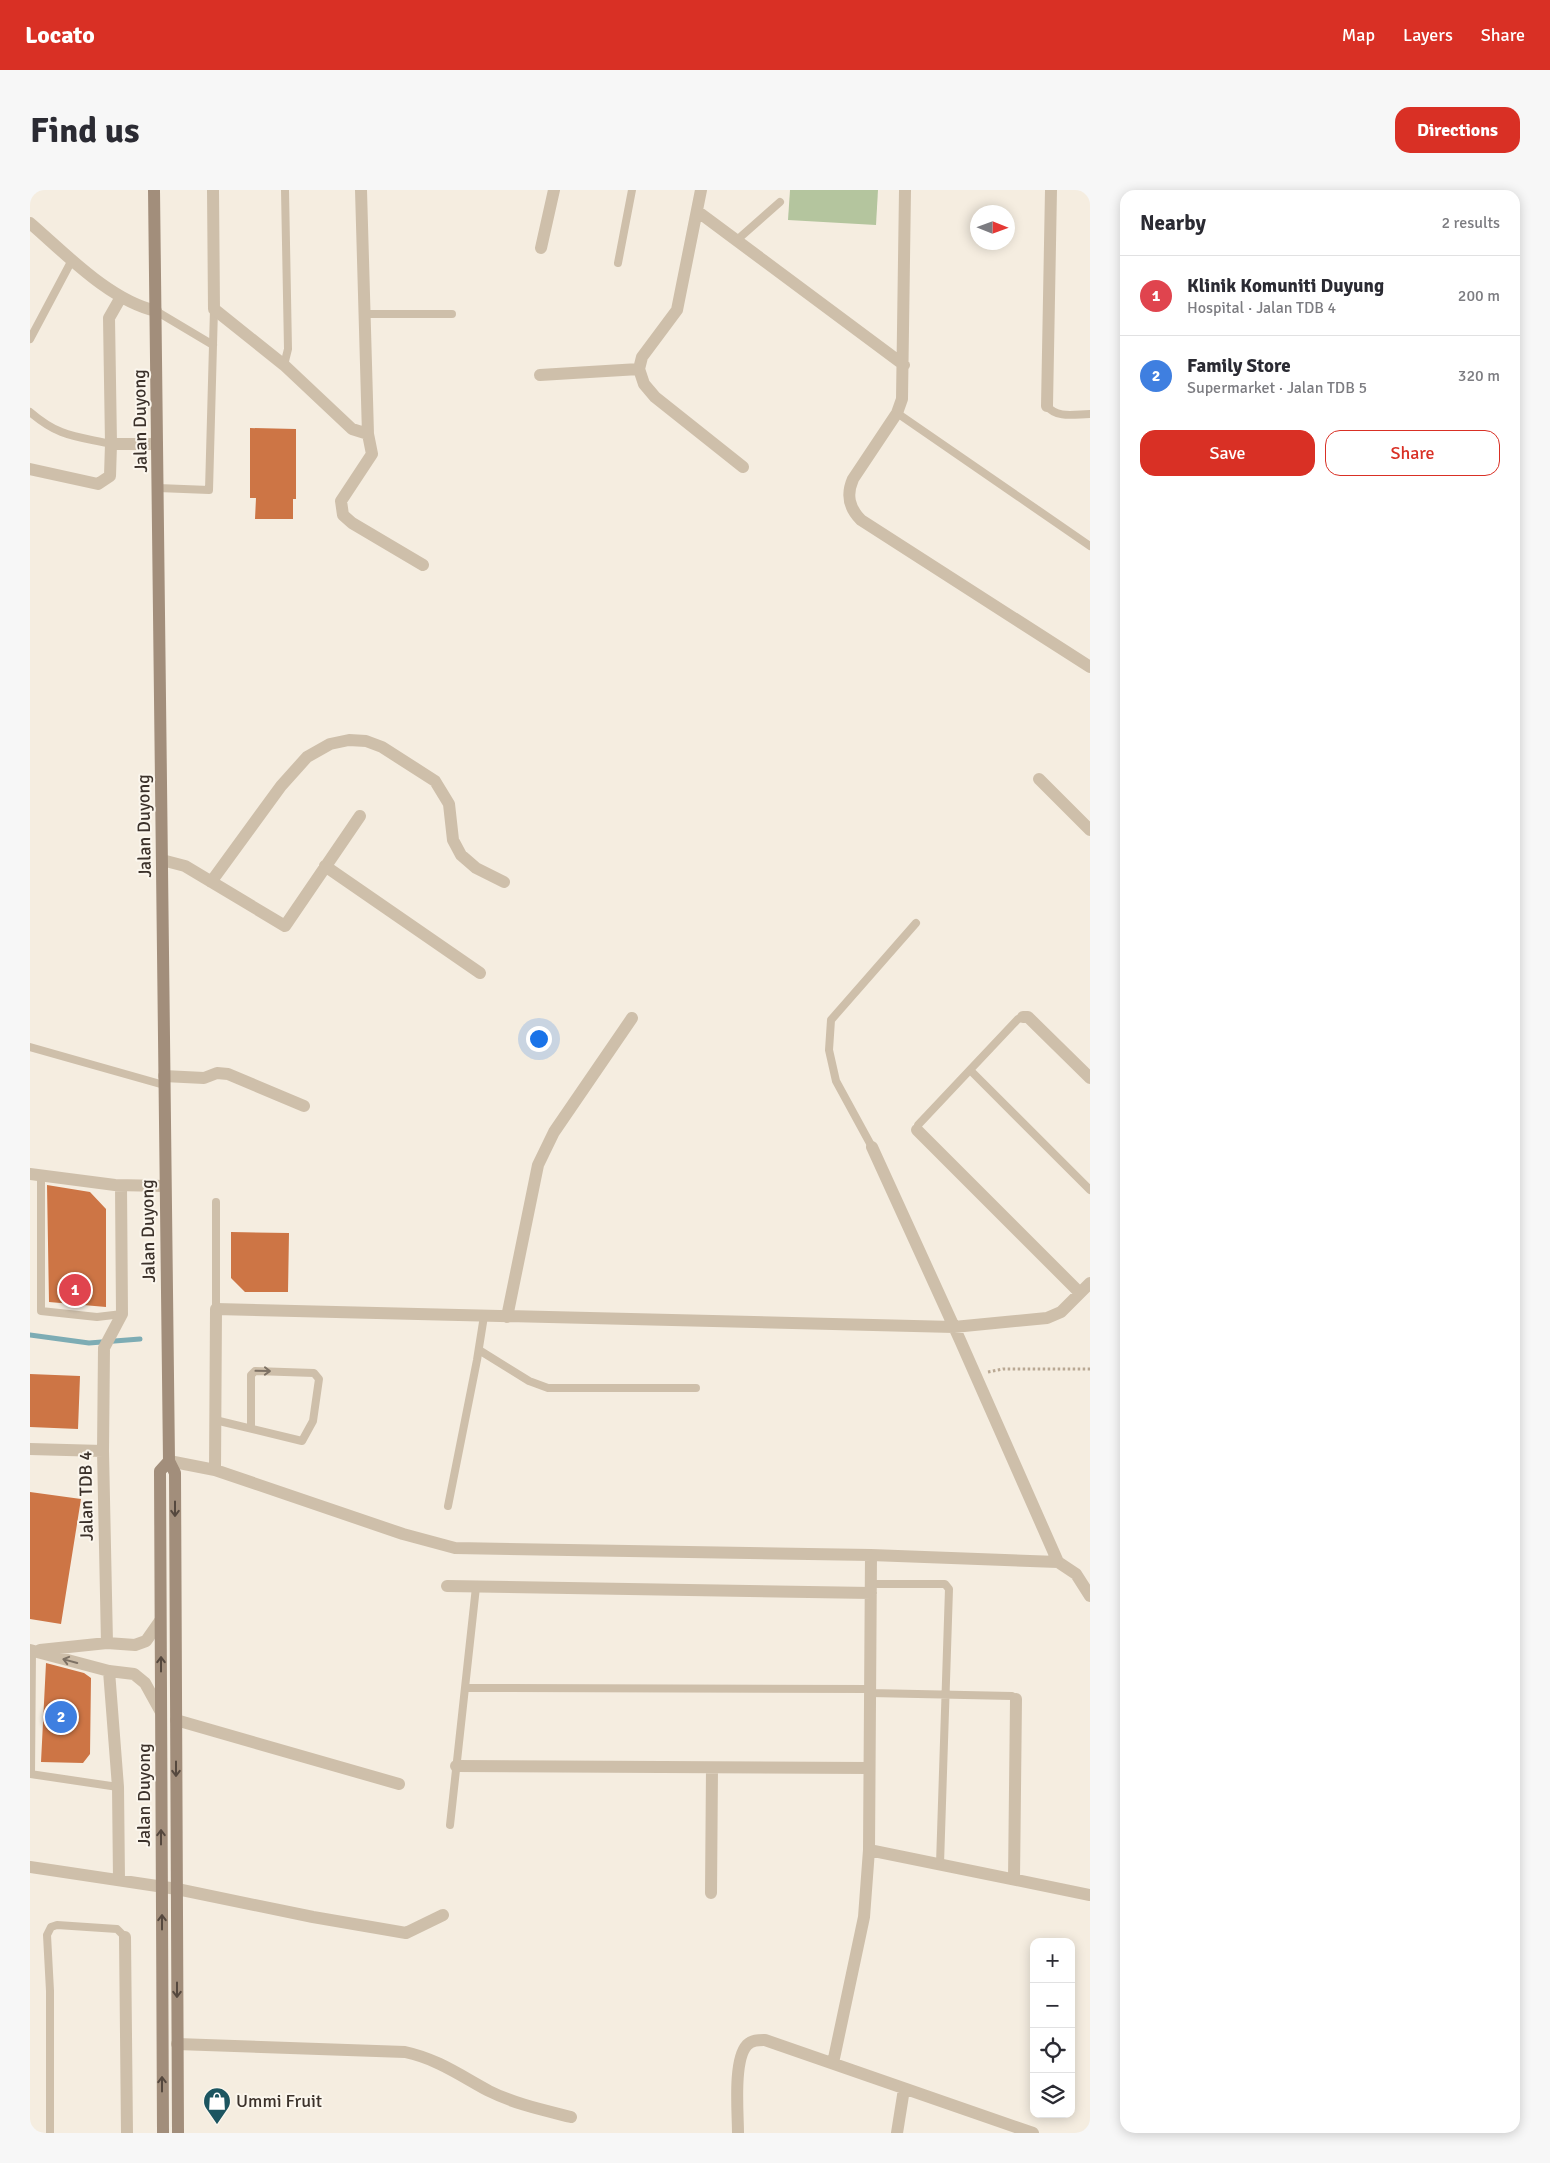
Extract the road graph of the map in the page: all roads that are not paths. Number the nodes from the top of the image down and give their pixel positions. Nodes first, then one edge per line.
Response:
1 (154, 190) edge
2 (213, 190) edge
3 (285, 190) edge
4 (361, 190) edge
5 (554, 190) edge
6 (632, 190) edge
7 (701, 190) edge
8 (905, 190) edge
9 (1051, 190) edge
10 (780, 202) dead end
11 (697, 211) junction
12 (30, 223) edge
13 (738, 240) junction
14 (541, 248) dead end
15 (72, 260) junction
16 (618, 263) dead end
17 (121, 297) junction
18 (214, 310) junction
19 (156, 311) junction
20 (365, 314) junction
21 (452, 314) dead end
22 (30, 339) edge
23 (213, 345) junction
24 (284, 365) junction
25 (904, 365) junction
26 (639, 369) junction
27 (540, 375) dead end
28 (1047, 406) joint
29 (30, 412) edge
30 (897, 413) junction
31 (1090, 414) edge
32 (368, 434) junction
33 (111, 444) junction
34 (157, 444) junction
35 (743, 467) dead end
36 (30, 469) edge
37 (158, 488) junction
38 (1090, 546) edge
39 (423, 565) dead end
40 (1090, 667) edge
41 (1038, 778) dead end
42 (360, 816) dead end
43 (1090, 830) edge
44 (162, 860) junction
45 (326, 866) junction
46 (211, 882) junction
47 (504, 882) dead end
48 (916, 923) dead end
49 (480, 973) dead end
50 (1022, 1017) joint
51 (632, 1018) dead end
52 (30, 1047) edge
53 (970, 1070) junction
54 (1090, 1078) edge
55 (164, 1080) junction
56 (304, 1106) dead end
57 (917, 1130) joint
58 (872, 1147) joint
59 (36, 1174) edge
60 (120, 1186) junction
61 (165, 1186) junction
62 (1090, 1190) edge
63 (216, 1202) dead end
64 (1090, 1283) edge
65 (1080, 1293) junction
66 (216, 1309) junction
67 (122, 1314) junction
68 (484, 1316) junction
69 (507, 1317) junction
70 (954, 1327) junction
71 (479, 1350) junction
72 (696, 1388) dead end
73 (215, 1420) junction
74 (251, 1427) junction
75 (30, 1449) edge
76 (103, 1451) junction
77 (169, 1461) junction
78 (215, 1470) junction
79 (448, 1506) dead end
80 (871, 1555) junction
81 (1058, 1562) junction
82 (447, 1586) dead end
83 (476, 1587) junction
84 (871, 1588) junction
85 (1090, 1596) edge
86 (160, 1621) junction
87 (107, 1643) junction
88 (31, 1650) edge
89 (109, 1671) junction
90 (465, 1688) junction
91 (870, 1691) junction
92 (946, 1694) junction
93 (1016, 1698) joint
94 (161, 1712) junction
95 (176, 1720) junction
96 (456, 1766) junction
97 (712, 1768) junction
98 (869, 1768) junction
99 (30, 1774) edge
100 (399, 1784) dead end
101 (118, 1787) junction
102 (450, 1825) dead end
103 (868, 1850) junction
104 (940, 1864) junction
105 (30, 1867) edge
106 (1014, 1879) junction
107 (119, 1880) junction
108 (162, 1886) junction
109 (177, 1888) junction
110 (711, 1893) dead end
111 (1090, 1895) edge
112 (443, 1915) dead end
113 (125, 1936) joint
114 (177, 2044) junction
115 (833, 2063) junction
116 (904, 2089) junction
117 (571, 2117) dead end
118 (50, 2133) edge
119 (127, 2133) edge
120 (163, 2133) edge
121 (178, 2133) edge
122 (738, 2133) edge
123 (897, 2133) edge
124 (1033, 2133) edge

1 - 19 main road, Jalan Duyong
2 - 18 street
3 - 24 lane
4 - 20 street
5 - 14 street
6 - 16 lane
7 - 11 street
8 - 25 street
9 - 28 street
10 - 13 lane
11 - 13 street
11 - 26 street
12 - 15 street
13 - 25 street
15 - 17 street
15 - 22 lane
17 - 19 street
17 - 33 street
18 - 23 lane
18 - 24 street
19 - 23 lane
19 - 34 main road, Jalan Duyong
20 - 21 lane
20 - 32 street
23 - 37 lane
24 - 32 street
25 - 30 street
26 - 27 street
26 - 35 street
28 - 31 lane
29 - 33 lane
30 - 38 lane
30 - 40 street
32 - 39 street
33 - 34 street
33 - 36 street
34 - 37 main road, Jalan Duyong
37 - 44 main road, Jalan Duyong
41 - 43 street
42 - 45 street
44 - 46 street
44 - 55 main road, Jalan Duyong
45 - 46 street
45 - 49 street
46 - 47 street
48 - 58 lane
50 - 53 lane
50 - 54 street
51 - 69 street
52 - 55 lane
53 - 57 lane
53 - 62 lane
55 - 56 street
55 - 61 main road, Jalan Duyong
57 - 65 street
58 - 70 street
59 - 60 street
59 - 67 lane
60 - 61 street
60 - 67 street
61 - 77 main road, Jalan Duyong
63 - 66 lane
64 - 65 street
65 - 70 street
66 - 68 street
66 - 73 street
67 - 76 street, Jalan TDB 4
68 - 69 street
68 - 71 lane
69 - 70 street
70 - 81 street
71 - 72 lane
71 - 79 lane
73 - 74 lane
73 - 78 street
74 -> 74 lane
75 - 76 street
76 - 87 street, Jalan TDB 4
77 - 78 street
77 - 86 main road, Jalan Duyong
77 -> 95 main road, Jalan Duyong
78 - 80 street
80 - 81 street
80 - 84 street
81 - 85 street
82 - 83 street
83 - 84 street
83 - 90 lane
84 - 91 street
84 - 92 lane
86 - 87 street
94 -> 86 main road, Jalan Duyong
87 - 88 street
89 -> 88 street
88 - 99 lane
89 - 94 street
89 - 101 street
90 - 91 lane
90 - 96 lane
91 - 92 lane
91 - 98 street
92 - 93 lane
92 - 104 lane
93 - 106 street
108 -> 94 main road, Jalan Duyong
95 - 100 street
95 -> 109 main road, Jalan Duyong
96 - 97 street
96 - 102 lane
97 - 98 street
97 - 110 street
98 - 103 street
99 - 101 lane
101 - 107 street
103 - 104 street
103 - 115 street
104 - 106 street
105 - 107 street
106 - 111 street
107 - 108 street
108 - 109 street
120 -> 108 main road, Jalan Duyong
109 - 112 street
109 -> 114 main road, Jalan Duyong
113 - 118 lane
113 - 119 street
114 - 117 street
114 - 121 main road, Jalan Duyong
115 - 116 street
115 - 122 street
116 - 123 street
116 - 124 street

